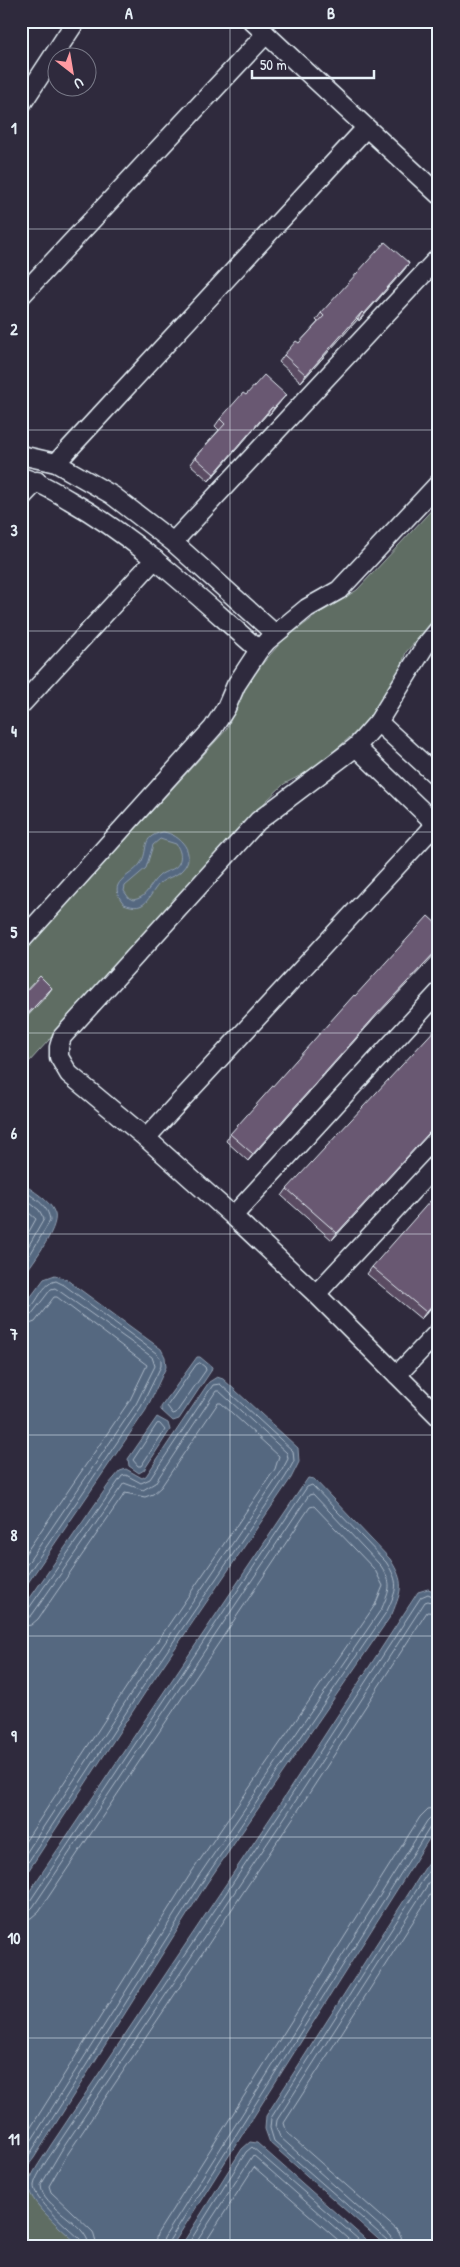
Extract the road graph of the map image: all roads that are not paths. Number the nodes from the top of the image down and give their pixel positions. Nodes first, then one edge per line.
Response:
1 (76, 21) edge
2 (252, 21) edge
3 (266, 34) junction
4 (21, 105) edge
5 (366, 128) junction
6 (439, 195) edge
7 (439, 257) edge
8 (21, 296) edge
9 (21, 455) edge
10 (56, 463) junction
11 (29, 479) edge
12 (439, 483) edge
13 (21, 498) edge
14 (173, 542) junction
15 (155, 559) junction
16 (439, 629) edge
17 (274, 633) junction
18 (259, 650) junction
19 (21, 705) edge
20 (378, 722) junction
21 (356, 747) junction
22 (439, 778) edge
23 (438, 825) edge
24 (21, 940) edge
25 (439, 992) edge
26 (146, 1138) junction
27 (439, 1162) edge
28 (233, 1216) junction
29 (316, 1294) junction
30 (439, 1330) edge
31 (398, 1375) junction
32 (439, 1417) edge

1 - 4 street
2 - 3 street
3 - 5 street
3 - 8 street
5 - 6 street
5 - 10 street
7 - 14 street
9 - 10 street
10 - 14 street
11 - 13 street
11 - 15 street
12 - 17 street
14 - 17 street
15 - 18 street
15 - 19 street
16 - 20 street
17 - 18 street
18 - 24 street
20 - 21 street
20 - 22 street
21 - 23 street
21 - 26 street
23 - 26 street
25 - 28 street
26 - 28 street
27 - 29 street
28 - 29 street
29 - 31 street
30 - 31 street
31 - 32 street

